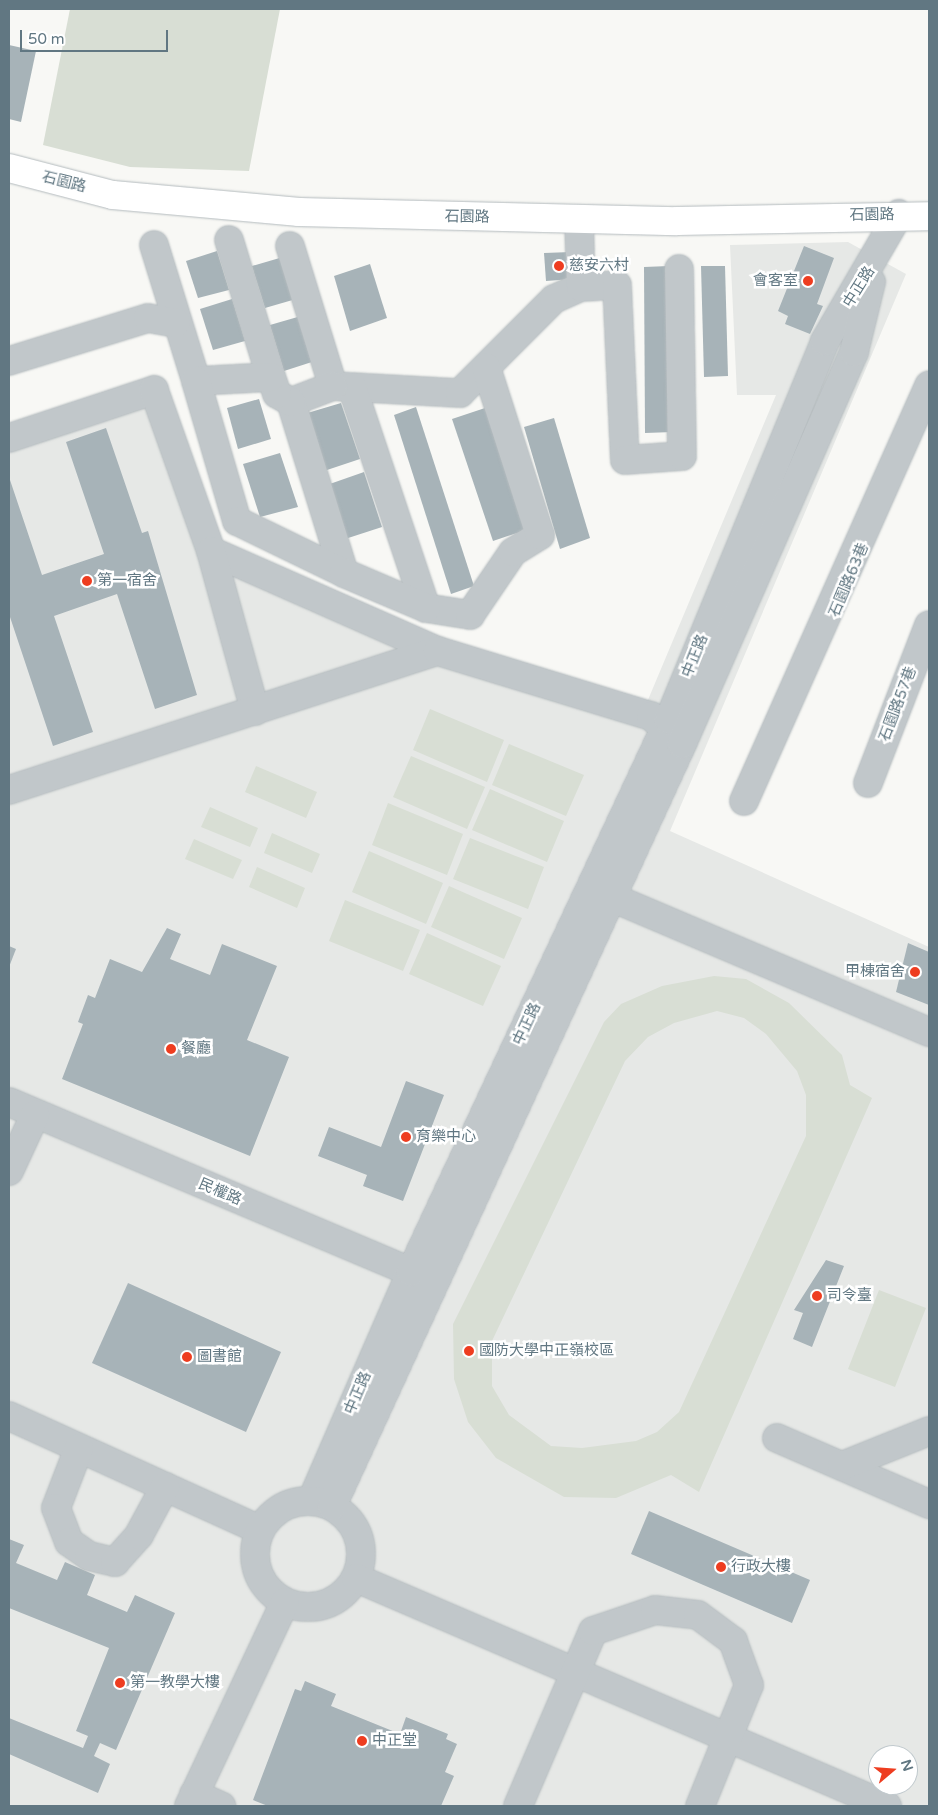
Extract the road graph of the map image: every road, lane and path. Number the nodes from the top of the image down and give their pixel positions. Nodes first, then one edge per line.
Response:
1 (9, 168) edge
2 (899, 214) junction
3 (929, 216) edge
4 (579, 220) junction
5 (229, 240) dead end
6 (154, 245) dead end
7 (290, 246) dead end
8 (876, 260) junction
9 (680, 269) dead end
10 (581, 287) junction
11 (176, 323) junction
12 (9, 361) edge
13 (486, 367) junction
14 (271, 377) junction
15 (196, 381) junction
16 (929, 385) edge
17 (343, 386) junction
18 (929, 392) edge
19 (291, 402) junction
20 (9, 438) edge
21 (210, 551) junction
22 (344, 573) junction
23 (426, 608) junction
24 (929, 625) edge
25 (438, 651) junction
26 (255, 711) junction
27 (682, 744) junction
28 (768, 768) dead end
29 (868, 783) dead end
30 (9, 790) edge
31 (744, 801) dead end
32 (602, 892) junction
33 (929, 1032) edge
34 (9, 1102) edge
35 (35, 1115) junction
36 (9, 1171) edge
37 (421, 1276) junction
38 (9, 1416) edge
39 (929, 1431) edge
40 (777, 1438) dead end
41 (79, 1448) junction
42 (842, 1466) junction
43 (165, 1487) junction
44 (322, 1503) junction
45 (929, 1504) edge
46 (260, 1530) junction
47 (356, 1578) junction
48 (284, 1602) junction
49 (577, 1673) junction
50 (730, 1739) junction
51 (192, 1800) edge
52 (221, 1806) edge
53 (518, 1806) edge
54 (700, 1806) edge
55 (887, 1806) edge

1 - 4 main road, 石園路
2 - 3 main road, 石園路
2 - 4 main road, 石園路
2 - 8 lane
4 - 10 lane
5 - 14 lane
6 - 11 lane
7 - 17 lane
8 - 27 lane, 中正路
8 - 32 lane, 中正路
9 - 10 lane
10 - 13 lane
11 - 12 lane
11 - 15 lane
13 - 17 lane
13 - 23 lane
14 - 15 lane
14 - 19 lane
15 - 22 lane
16 - 31 lane
17 - 19 lane
17 - 23 lane
18 - 28 lane, 石園路63巷
19 - 22 lane
20 - 21 lane
21 - 25 lane
21 - 26 lane
22 - 23 lane
24 - 29 lane, 石園路57巷
25 - 26 lane
25 - 27 lane
26 - 30 lane
27 - 32 lane, 中正路
32 - 33 lane
32 - 37 lane, 中正路
34 - 35 lane, 民權路
35 - 36 lane
35 - 37 lane, 民權路
37 - 44 lane, 中正路
38 - 41 lane
39 - 42 lane
40 - 42 lane
41 - 43 lane
41 - 43 lane
42 - 45 lane
43 - 46 lane
44 - 46 lane
44 - 47 lane
46 - 48 lane
47 - 48 lane
47 - 49 lane
48 - 51 lane
49 - 50 lane
49 - 50 lane
49 - 53 lane
50 - 54 lane
50 - 55 lane
51 - 52 lane

